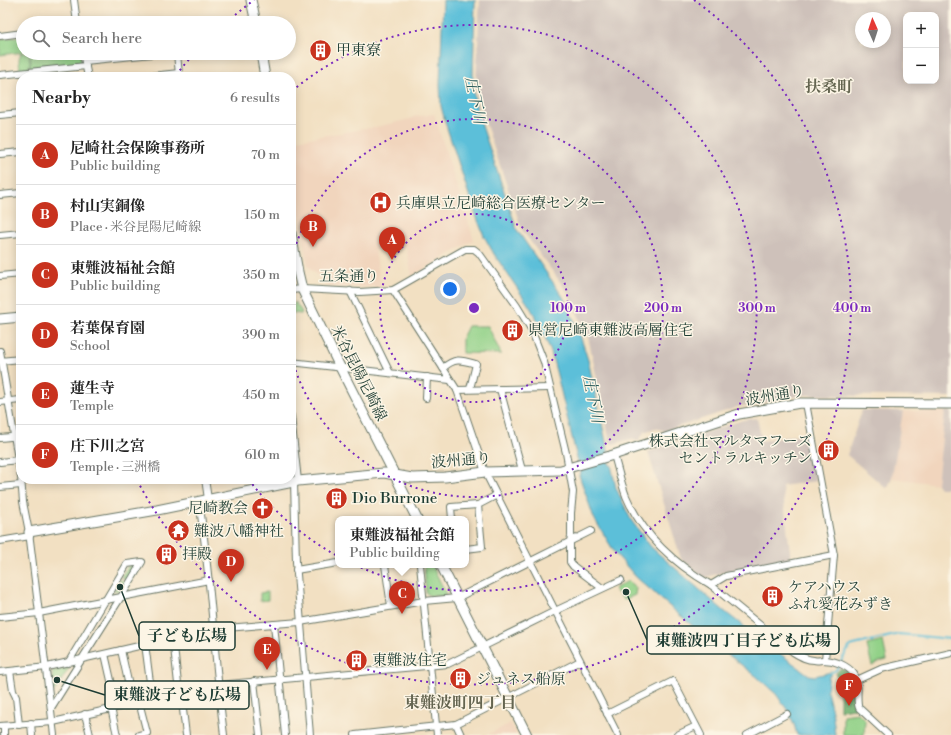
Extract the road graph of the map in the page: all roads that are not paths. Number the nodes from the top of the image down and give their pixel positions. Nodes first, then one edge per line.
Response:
1 (74, 0) edge
2 (251, 0) edge
3 (77, 16) edge
4 (254, 16) edge
5 (16, 34) edge
6 (0, 36) edge
7 (84, 60) edge
8 (99, 60) edge
9 (178, 60) edge
10 (262, 60) edge
11 (85, 64) junction
12 (28, 72) edge
13 (87, 72) edge
14 (179, 72) edge
15 (264, 72) edge
16 (16, 74) edge
17 (0, 76) edge
18 (16, 113) edge
19 (0, 115) edge
20 (16, 152) edge
21 (0, 154) edge
22 (16, 193) edge
23 (0, 195) edge
24 (16, 233) edge
25 (0, 235) edge
26 (296, 261) edge
27 (16, 274) edge
28 (0, 276) edge
29 (302, 289) junction
30 (296, 290) edge
31 (393, 290) junction
32 (350, 292) junction
33 (16, 317) edge
34 (0, 319) edge
35 (0, 351) edge
36 (16, 360) edge
37 (1, 361) edge
38 (296, 363) edge
39 (340, 367) junction
40 (443, 368) junction
41 (390, 373) junction
42 (2, 376) edge
43 (427, 377) junction
44 (450, 380) junction
45 (550, 388) junction
46 (470, 389) junction
47 (500, 389) junction
48 (457, 390) junction
49 (426, 398) dead end
50 (16, 400) edge
51 (8, 401) junction
52 (0, 402) edge
53 (806, 403) junction
54 (951, 404) edge
55 (14, 436) junction
56 (0, 438) edge
57 (16, 448) edge
58 (612, 456) junction
59 (16, 460) edge
60 (0, 462) edge
61 (573, 467) junction
62 (522, 470) junction
63 (485, 472) junction
64 (395, 474) junction
65 (296, 481) joint
66 (206, 484) edge
67 (261, 484) edge
68 (283, 484) edge
69 (21, 485) joint
70 (0, 487) edge
71 (262, 489) junction
72 (497, 495) junction
73 (208, 499) junction
74 (199, 501) junction
75 (478, 505) junction
76 (416, 516) edge
77 (452, 516) edge
78 (591, 531) dead end
79 (30, 534) junction
80 (0, 541) edge
81 (570, 542) junction
82 (469, 549) edge
83 (834, 555) junction
84 (530, 562) junction
85 (335, 564) edge
86 (386, 568) edge
87 (420, 568) edge
88 (442, 568) edge
89 (296, 570) junction
90 (209, 580) junction
91 (621, 580) dead end
92 (711, 585) junction
93 (602, 588) junction
94 (121, 597) junction
95 (457, 598) junction
96 (106, 600) junction
97 (424, 600) junction
98 (391, 606) junction
99 (555, 611) junction
100 (39, 613) junction
101 (0, 617) edge
102 (300, 622) junction
103 (274, 624) junction
104 (213, 629) junction
105 (173, 638) junction
106 (145, 645) junction
107 (483, 648) junction
108 (121, 650) junction
109 (951, 653) edge
110 (105, 654) junction
111 (83, 659) junction
112 (825, 660) junction
113 (580, 661) junction
114 (68, 663) junction
115 (430, 666) junction
116 (47, 668) junction
117 (10, 671) junction
118 (0, 672) edge
119 (304, 676) junction
120 (279, 679) junction
121 (856, 680) junction
122 (254, 681) junction
123 (218, 685) junction
124 (180, 693) junction
125 (508, 698) junction
126 (153, 699) junction
127 (136, 703) junction
128 (51, 708) junction
129 (114, 708) junction
130 (85, 714) junction
131 (607, 714) junction
132 (787, 714) dead end
133 (53, 722) junction
134 (31, 723) junction
135 (19, 724) junction
136 (456, 724) junction
137 (2, 726) edge
138 (696, 726) junction
139 (436, 727) junction
140 (4, 735) edge
141 (32, 735) edge
142 (54, 735) edge
143 (90, 735) edge
144 (117, 735) edge
145 (139, 735) edge
146 (186, 735) edge
147 (224, 735) edge
148 (260, 735) edge
149 (285, 735) edge
150 (310, 735) edge
151 (355, 735) edge
152 (437, 735) edge
153 (461, 735) edge
154 (526, 735) edge
155 (618, 735) edge
156 (677, 735) edge
157 (701, 735) edge
158 (747, 735) edge
159 (888, 735) edge

1 - 3 street
2 - 4 street
5 - 6 street
7 - 11 street
8 - 11 street
9 - 14 street
10 - 15 street
11 - 12 street
11 - 13 street
16 - 17 street
18 - 19 street
20 - 21 street
22 - 23 street
24 - 25 street
26 - 29 street, 米谷昆陽尼崎線
27 - 28 street
29 - 30 street, 五条通り
29 - 32 street, 五条通り
29 - 39 street, 米谷昆陽尼崎線
31 - 32 street, 五条通り
31 - 40 street
31 - 45 street, 五条通り
32 - 41 street
33 - 34 street
35 - 37 street
36 - 37 street
37 - 42 street
38 - 39 street
39 - 41 street
39 - 64 street, 米谷昆陽尼崎線
40 - 44 street
40 - 46 street
41 - 43 street
42 - 51 street
43 - 44 street
43 - 49 street
44 - 48 street
45 - 47 street
45 - 61 street
46 - 47 street
46 - 48 street
47 - 62 street
48 - 63 street
50 - 51 street
51 - 52 street
51 - 55 street
53 - 54 street, 波州通り
53 - 58 street, 波州通り
53 - 83 street
55 - 56 street
55 - 57 street
58 - 61 street, 波州通り
58 - 92 street
59 - 60 street
61 - 62 street, 波州通り
61 - 81 street
62 - 63 street, 波州通り
63 - 64 street, 波州通り
63 - 72 street
64 - 65 street, 波州通り
64 - 76 street, 米谷昆陽尼崎線
65 - 89 street
66 - 73 street
67 - 71 street
68 - 71 street, 波州通り
69 - 70 street
69 - 79 street
71 - 73 street, 波州通り
72 - 75 street
72 - 84 street
73 - 74 street, 波州通り
74 - 79 street, 波州通り
74 - 90 street
75 - 77 street
75 - 82 street
78 - 81 street
79 - 80 street
79 - 100 street
81 - 84 street
81 - 93 street
83 - 92 street
83 - 112 street
84 - 95 street
84 - 99 street
85 - 89 street
86 - 98 street
87 - 97 street
88 - 95 street
89 - 102 street
90 - 94 street
90 - 104 street
91 - 93 street
92 - 112 street
93 - 99 street
94 - 96 street
94 - 96 street
94 - 111 street
95 - 97 street
95 - 107 street
96 - 100 street
96 - 114 street
97 - 98 street
97 - 115 street
98 - 102 street
99 - 107 street
99 - 113 street
100 - 101 street
100 - 116 street
102 - 103 street
102 - 119 street
103 - 104 street
103 - 120 street
104 - 105 street
104 - 123 street
105 - 106 street
105 - 124 street
106 - 108 street
106 - 126 street
107 - 115 street
107 - 125 street
108 - 110 street
108 - 127 street
109 - 121 street
110 - 111 street
110 - 129 street
111 - 114 street
111 - 128 street
112 - 121 street
113 - 125 street
113 - 131 street
114 - 116 street
115 - 119 street
115 - 139 street
116 - 117 street
116 - 128 street
117 - 118 street
117 - 135 street
119 - 120 street
119 - 150 street
120 - 122 street
120 - 149 street
121 - 159 street
122 - 123 street
122 - 148 street
123 - 124 street
123 - 147 street
124 - 126 street
124 - 146 street
125 - 136 street
125 - 154 street
126 - 127 street
127 - 129 street
127 - 145 street
128 - 133 street
129 - 130 street
129 - 144 street
130 - 133 street
130 - 143 street
131 - 138 street
131 - 155 street
132 - 158 street
133 - 134 street
133 - 142 street
134 - 135 street
134 - 141 street
135 - 137 street
136 - 139 street
136 - 153 street
137 - 140 street
138 - 156 street
138 - 157 street
139 - 151 street
139 - 152 street

